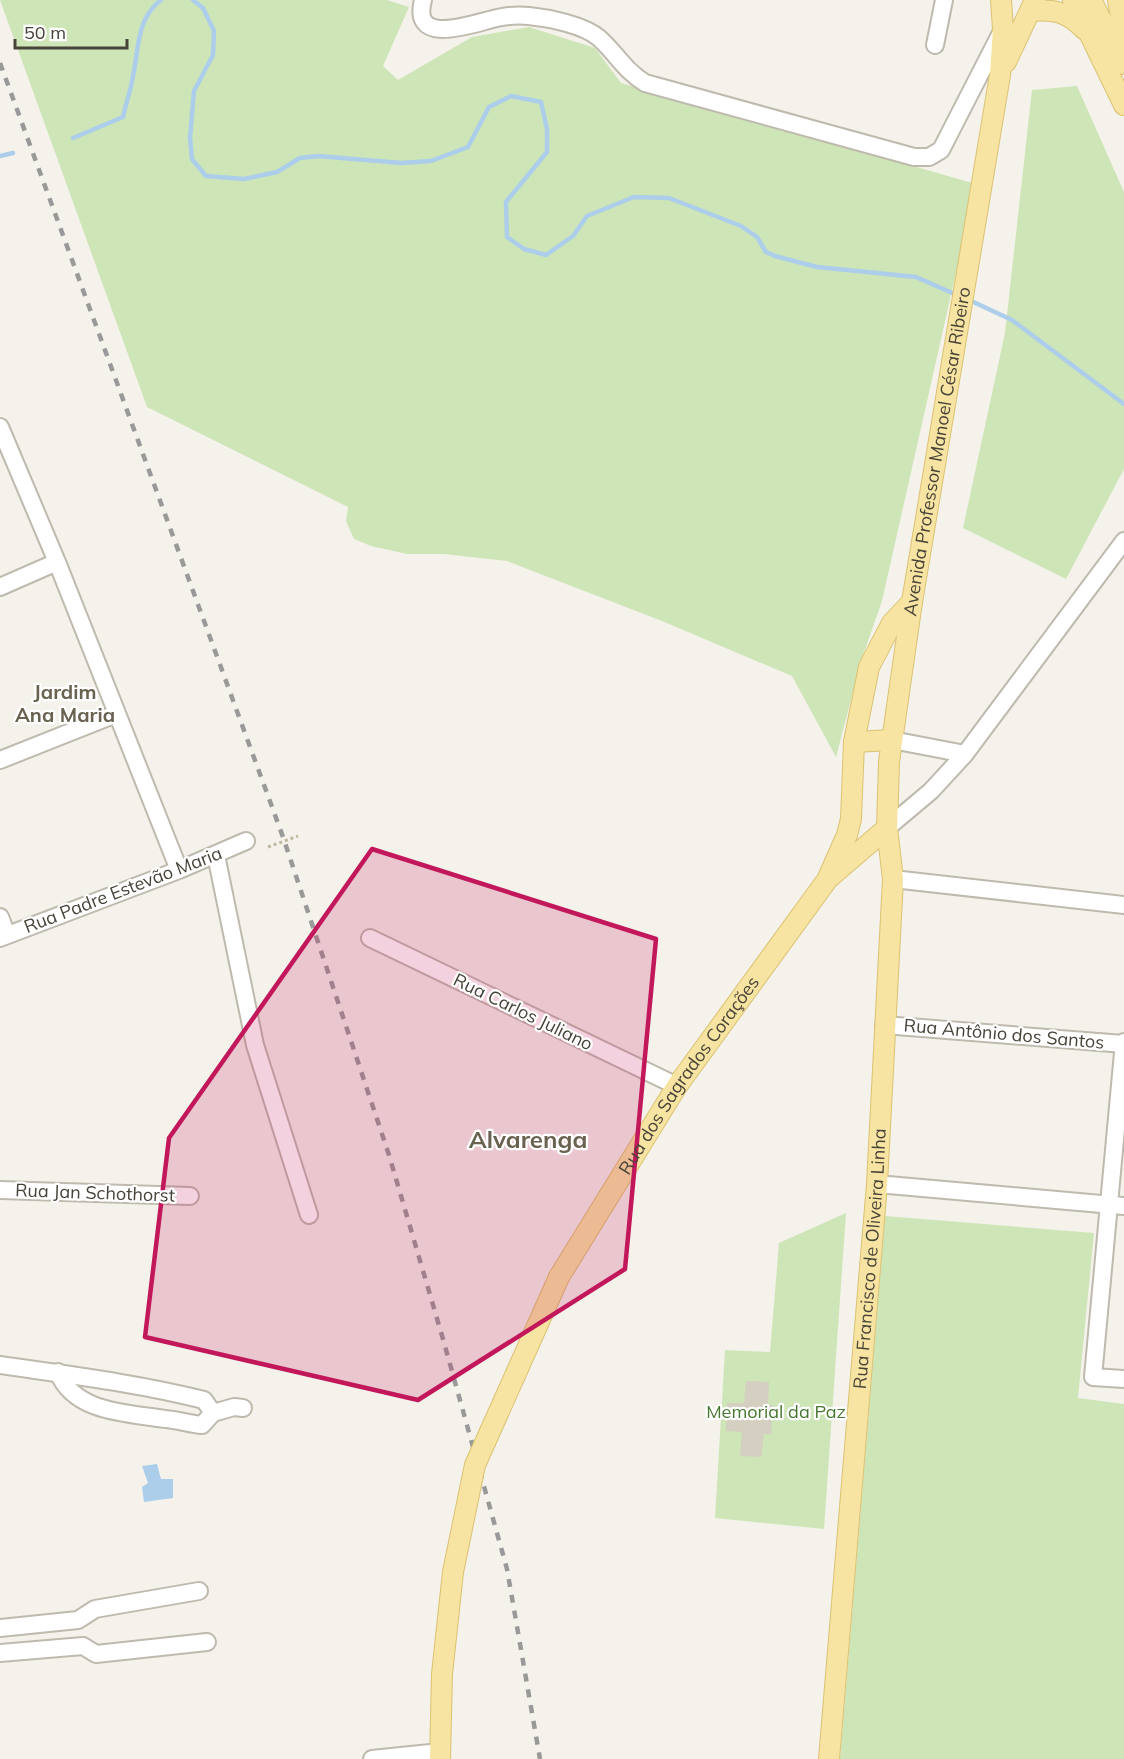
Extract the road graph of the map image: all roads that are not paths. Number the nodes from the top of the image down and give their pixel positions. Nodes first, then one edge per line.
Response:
1 (423, 0) edge
2 (1000, 0) edge
3 (1073, 0) edge
4 (1091, 0) edge
5 (1118, 0) edge
6 (940, 1) edge
7 (1033, 5) edge
8 (1003, 29) junction
9 (1124, 34) edge
10 (1091, 37) junction
11 (934, 45) dead end
12 (1124, 64) edge
13 (1000, 75) junction
14 (1124, 105) edge
15 (0, 427) edge
16 (1124, 542) edge
17 (57, 562) junction
18 (0, 587) edge
19 (912, 602) junction
20 (116, 714) junction
21 (892, 740) junction
22 (854, 742) junction
23 (965, 754) junction
24 (0, 760) edge
25 (887, 828) junction
26 (246, 841) dead end
27 (216, 855) junction
28 (178, 870) junction
29 (893, 879) junction
30 (827, 880) junction
31 (1124, 905) edge
32 (0, 917) edge
33 (4, 937) edge
34 (370, 938) dead end
35 (884, 1025) junction
36 (1124, 1044) edge
37 (677, 1086) junction
38 (877, 1184) junction
39 (0, 1190) edge
40 (190, 1196) dead end
41 (1116, 1205) edge
42 (309, 1215) dead end
43 (0, 1365) edge
44 (58, 1372) junction
45 (1124, 1379) edge
46 (243, 1408) dead end
47 (213, 1413) junction
48 (199, 1591) dead end
49 (78, 1620) junction
50 (0, 1628) edge
51 (207, 1642) dead end
52 (83, 1646) junction
53 (0, 1653) edge
54 (440, 1756) edge
55 (372, 1759) edge
56 (829, 1759) edge

1 - 8 street
2 - 8 main road, Avenida Professor Manoel César Ribeiro
3 - 10 main road
4 - 12 main road
5 - 9 main road
6 - 11 street
7 - 10 main road
7 - 13 main road, Avenida Professor Manoel César Ribeiro
8 - 13 main road, Avenida Professor Manoel César Ribeiro
10 - 14 main road
13 - 19 main road, Avenida Professor Manoel César Ribeiro
15 - 17 street
16 - 23 street
17 - 18 street
17 - 20 street
19 - 21 main road, Avenida Professor Manoel César Ribeiro
19 - 22 main road
20 - 24 street
20 - 28 street
21 - 22 main road
21 - 23 street
21 - 25 main road, Avenida Professor Manoel César Ribeiro
22 - 30 main road
23 - 25 street
25 - 29 main road, Rua Francisco de Oliveira Linha
25 - 30 main road
26 - 27 street, Rua Padre Estevão Maria
27 - 28 street, Rua Padre Estevão Maria
27 - 42 street
28 - 33 street, Rua Padre Estevão Maria
29 - 31 street
29 - 35 main road, Rua Francisco de Oliveira Linha
30 - 37 main road, Rua dos Sagrados Corações
32 - 33 street
34 - 37 street, Rua Carlos Juliano
35 - 36 street, Rua Antônio dos Santos
35 - 38 main road, Rua Francisco de Oliveira Linha
36 - 41 street
37 - 54 main road, Rua dos Sagrados Corações, bridge
38 - 41 street
38 - 56 main road, Rua Francisco de Oliveira Linha
39 - 40 street, Rua Jan Schothorst
41 - 45 street
43 - 44 street
44 - 47 street
44 - 47 street
46 - 47 street
48 - 49 street
49 - 50 street
49 - 52 street
51 - 52 street
52 - 53 street
54 - 55 street

